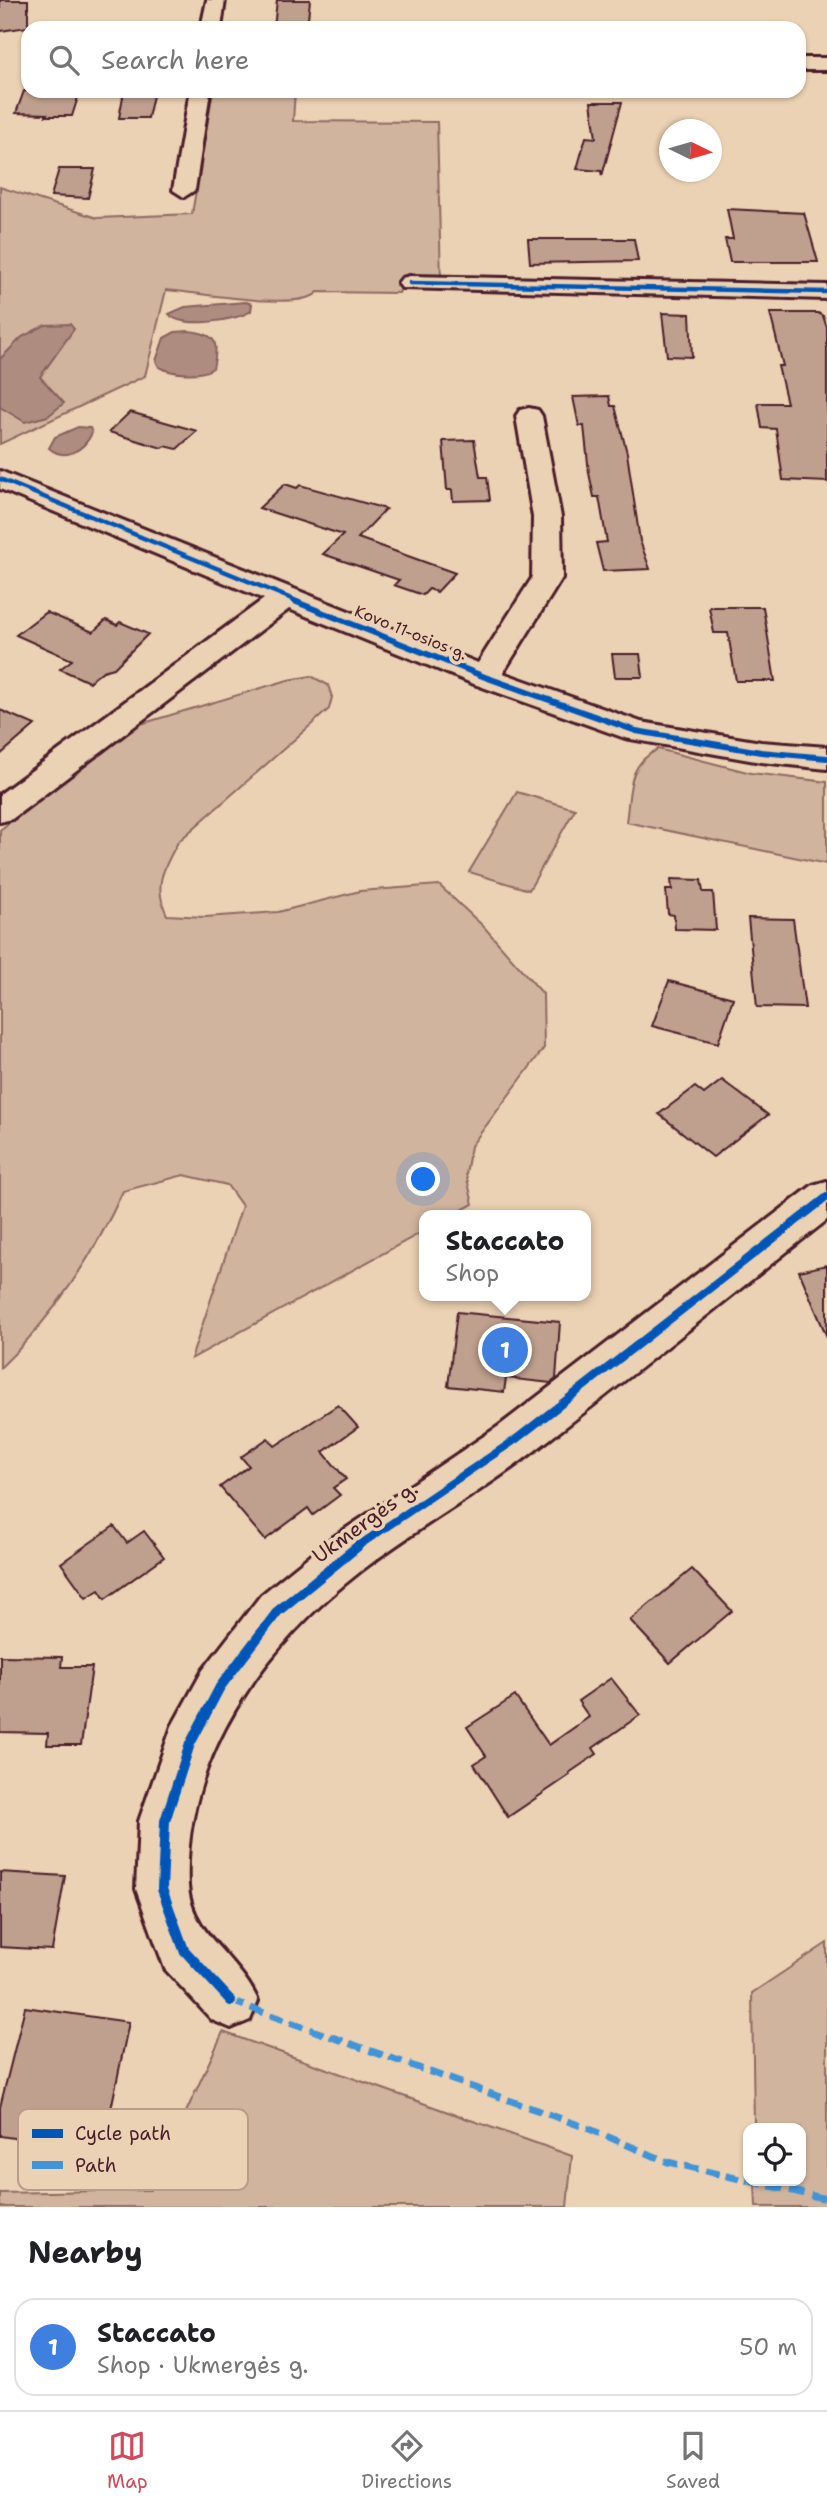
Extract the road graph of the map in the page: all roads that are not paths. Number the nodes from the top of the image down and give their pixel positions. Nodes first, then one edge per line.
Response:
1 (216, 0) edge
2 (212, 21) edge
3 (806, 64) edge
4 (827, 64) edge
5 (199, 98) edge
6 (184, 190) dead end
7 (410, 284) dead end
8 (827, 292) edge
9 (529, 416) dead end
10 (0, 479) edge
11 (286, 597) junction
12 (485, 677) junction
13 (827, 758) edge
14 (0, 811) edge
15 (827, 1197) edge
16 (232, 2001) dead end

1 - 2 street
3 - 4 street
5 - 6 street
7 - 8 street
9 - 12 street
10 - 11 street, Kovo 11-osios g.
11 - 12 street, Kovo 11-osios g.
11 - 14 street
12 - 13 street, Kovo 11-osios g.
15 - 16 street, Ukmergės g.

